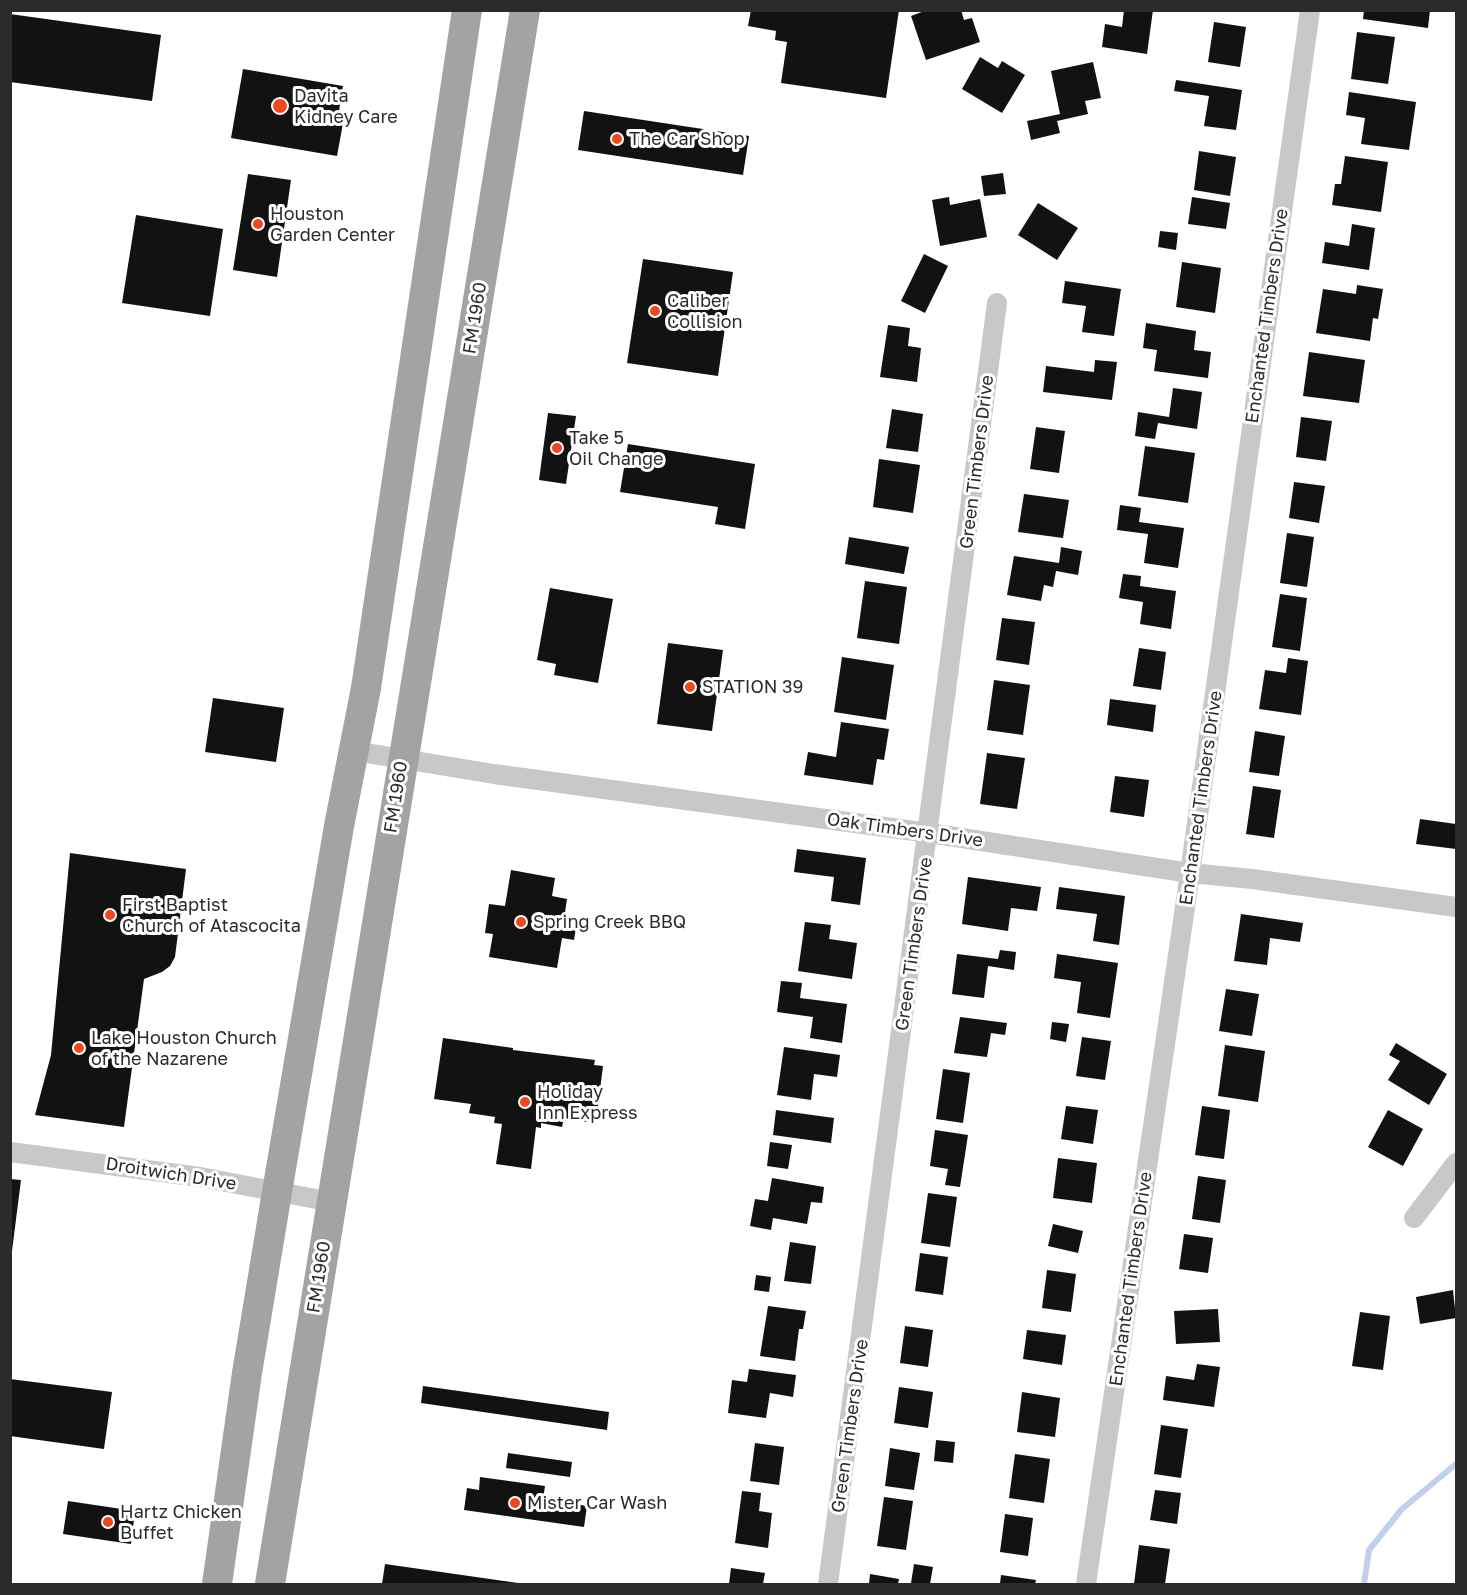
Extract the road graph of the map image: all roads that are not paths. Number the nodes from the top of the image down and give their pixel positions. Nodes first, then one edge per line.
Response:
1 (467, 10) edge
2 (525, 10) edge
3 (1310, 10) edge
4 (997, 303) dead end
5 (354, 750) junction
6 (403, 759) junction
7 (929, 832) junction
8 (1190, 873) junction
9 (1456, 907) edge
10 (10, 1152) edge
11 (1456, 1163) edge
12 (277, 1192) junction
13 (332, 1202) junction
14 (1414, 1218) dead end
15 (217, 1584) edge
16 (270, 1584) edge
17 (828, 1584) edge
18 (1086, 1584) edge

1 - 5 main road
2 - 6 main road, FM 1960 / FM 1960
3 - 8 street, Enchanted Timbers Drive
4 - 7 street, Green Timbers Drive
5 - 6 street, Oak Timbers Drive
5 - 12 main road
6 - 7 street, Oak Timbers Drive
6 - 13 main road, FM 1960 / FM 1960
7 - 8 street, Oak Timbers Drive
7 - 17 street, Green Timbers Drive
8 - 9 street, Oak Timbers Drive
8 - 18 street, Enchanted Timbers Drive
10 - 12 street, Droitwich Drive
11 - 14 street
12 - 13 street, Droitwich Drive
12 - 15 main road
13 - 16 main road, FM 1960 / FM 1960

